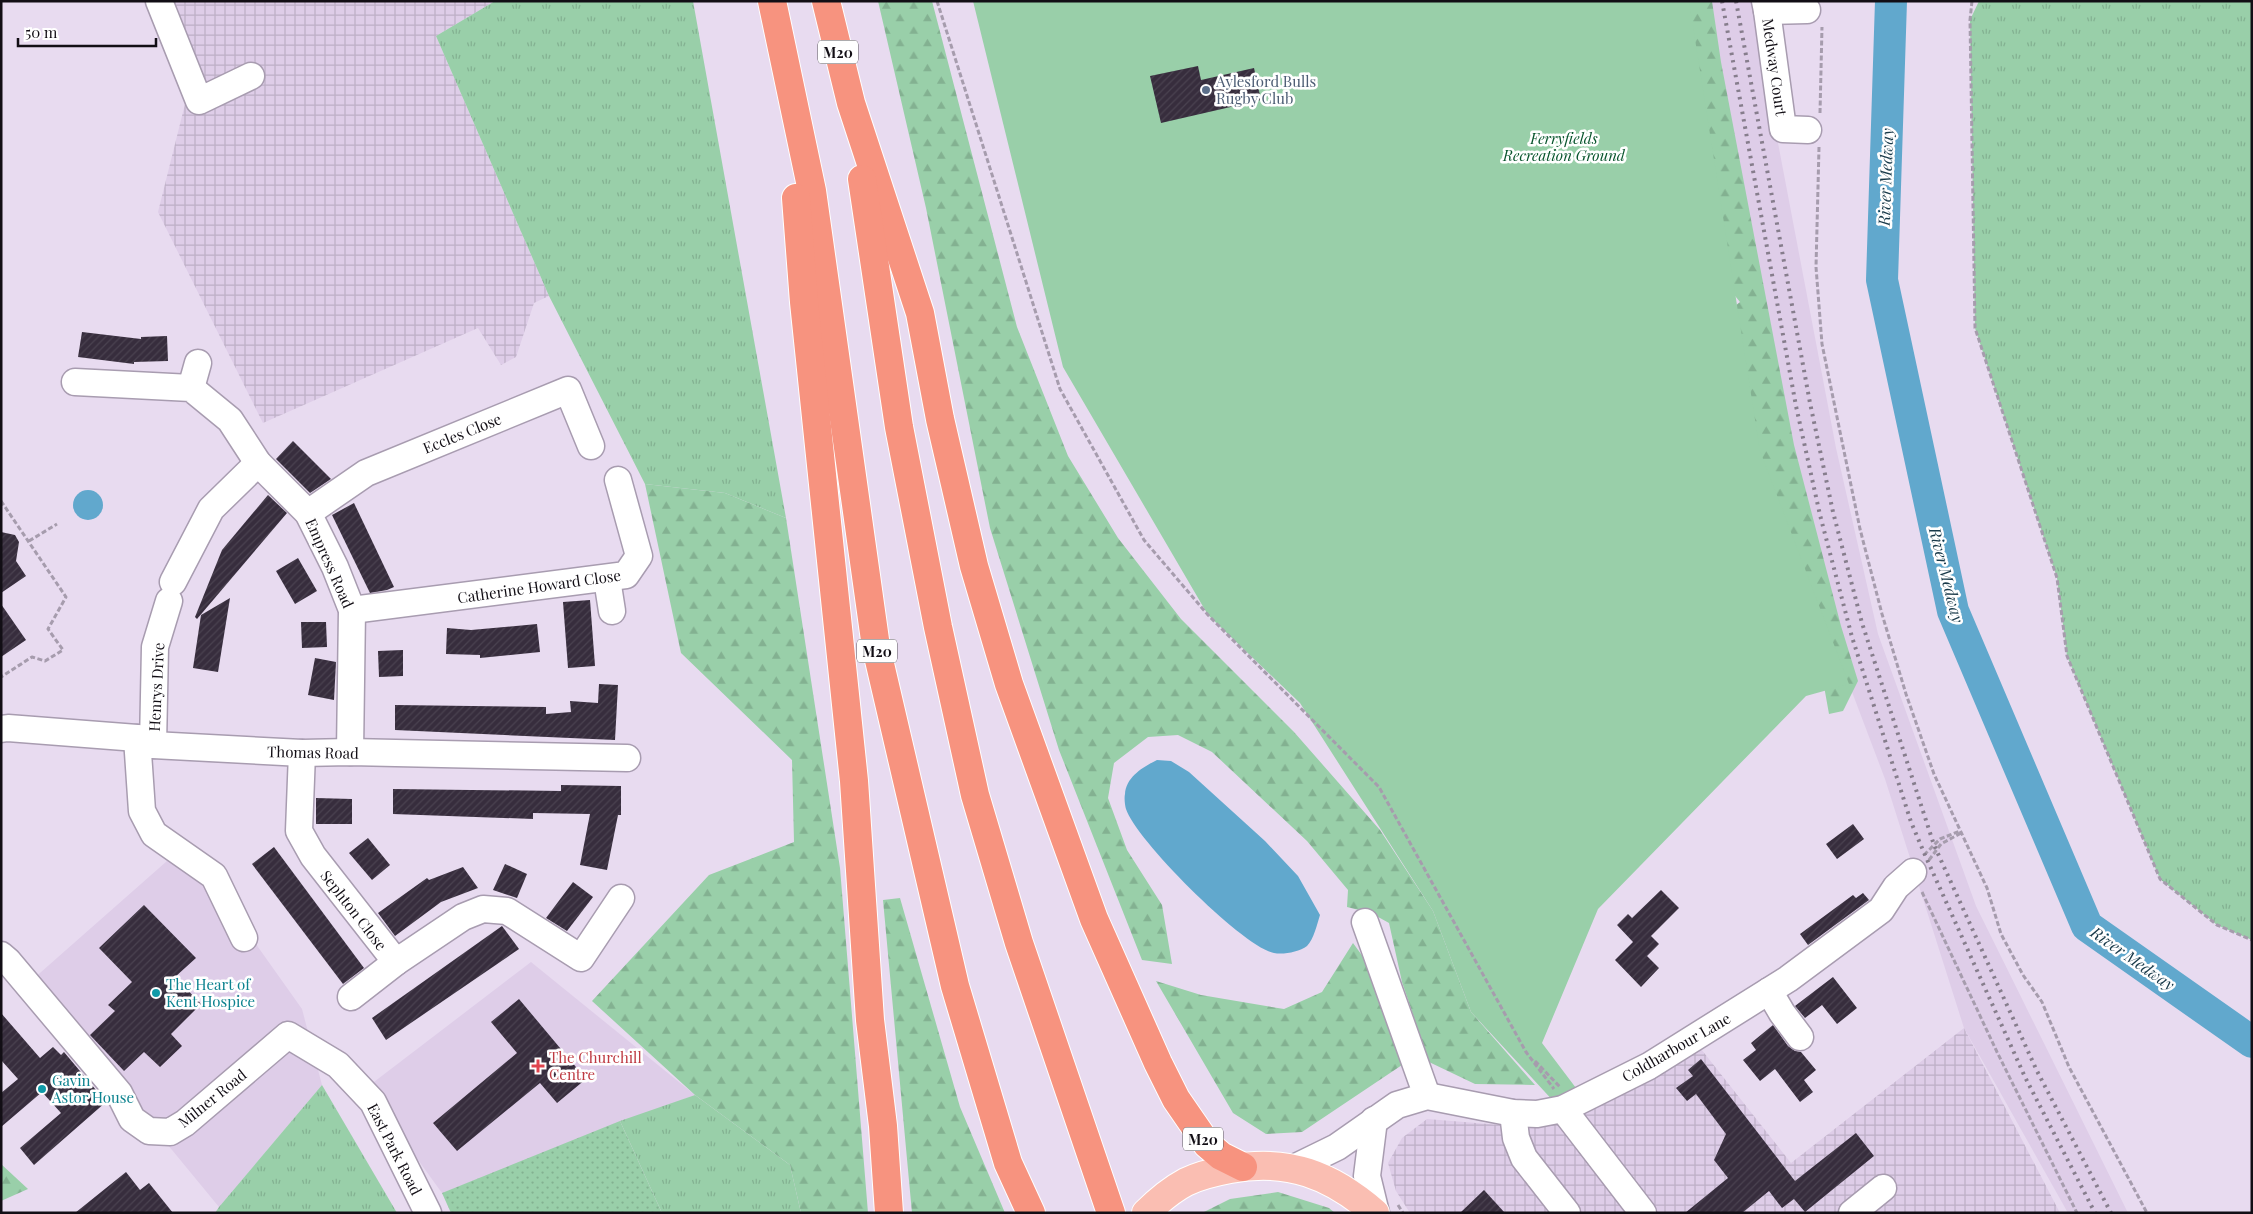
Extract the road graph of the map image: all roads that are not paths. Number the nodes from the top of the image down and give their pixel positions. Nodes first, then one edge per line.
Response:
1 (772, 1) edge
2 (826, 1) edge
3 (1766, 6) edge
4 (163, 10) edge
5 (1815, 18) road end
6 (786, 74) junction
7 (251, 76) dead end
8 (851, 103) junction
9 (1816, 131) road end
10 (198, 364) dead end
11 (74, 382) dead end
12 (191, 388) junction
13 (591, 446) dead end
14 (258, 463) junction
15 (618, 480) dead end
16 (308, 513) junction
17 (607, 579) junction
18 (352, 610) junction
19 (612, 612) dead end
20 (1, 729) edge
21 (145, 742) junction
22 (350, 752) junction
23 (302, 753) junction
24 (627, 758) dead end
25 (1913, 872) road end
26 (621, 898) dead end
27 (1365, 922) dead end
28 (244, 938) dead end
29 (1, 955) edge
30 (396, 962) junction
31 (1769, 991) junction
32 (351, 996) dead end
33 (1800, 1037) dead end
34 (338, 1065) joint
35 (1427, 1096) junction
36 (1567, 1106) junction
37 (1513, 1113) junction
38 (1374, 1120) junction
39 (1243, 1167) junction
40 (1294, 1168) junction
41 (1883, 1188) dead end
42 (1155, 1204) edge
43 (428, 1213) edge
44 (889, 1213) edge
45 (1031, 1213) edge
46 (1111, 1213) edge
47 (1375, 1213) edge
48 (1567, 1213) edge
49 (1643, 1213) edge
50 (1852, 1213) edge

1 - 6 highway, M20
2 - 8 highway, M20
3 - 5 street, Medway Court
3 - 9 street, Medway Court
4 - 7 street
6 - 44 highway, M20
6 - 45 highway, M20
8 - 39 highway, M20
8 - 46 highway, M20
10 - 12 street
11 - 12 street
12 - 14 street, Empress Road
13 - 16 street, Eccles Close
14 - 16 street, Empress Road
14 - 21 street, Henrys Drive
15 - 17 street, Catherine Howard Close
16 - 18 street, Empress Road
17 - 18 street, Catherine Howard Close
17 - 19 street
18 - 22 street, Empress Road
20 - 21 street, Thomas Road
21 - 23 street, Thomas Road
21 - 28 street, Henrys Drive
22 - 23 street, Thomas Road
22 - 24 street, Thomas Road
23 - 30 street, Sephton Close
25 - 31 street, Coldharbour Lane
26 - 30 street, Sephton Close
27 - 35 street
29 - 34 street, Milner Road
30 - 32 street
31 - 33 street
31 - 36 street, Coldharbour Lane
34 - 43 street, East Park Road
35 - 37 street, Coldharbour Lane
35 - 38 street, Coldharbour Lane
36 - 37 street, Coldharbour Lane
36 - 49 street
37 - 48 street
38 - 40 street, Coldharbour Lane
38 - 47 street
39 - 40 main road
39 - 42 main road
40 - 47 main road
41 - 50 street

